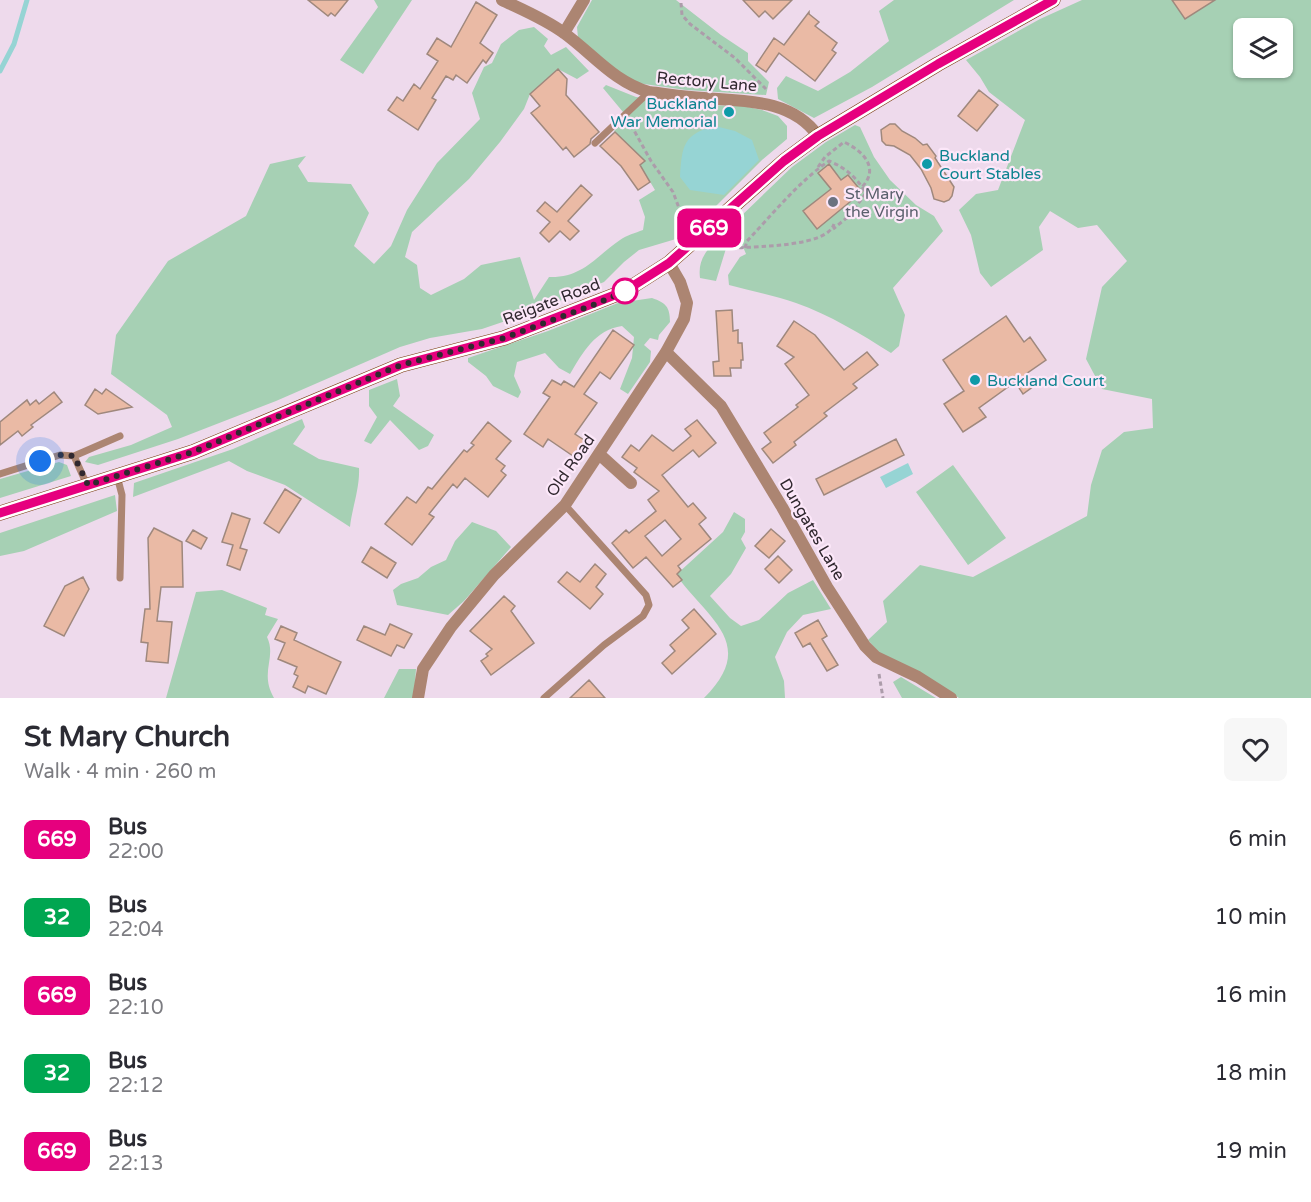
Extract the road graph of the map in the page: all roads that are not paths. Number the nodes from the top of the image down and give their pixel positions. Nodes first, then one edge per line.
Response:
1 (502, 0) edge
2 (584, 0) edge
3 (1053, 0) edge
4 (564, 33) junction
5 (649, 93) junction
6 (818, 136) junction
7 (595, 143) dead end
8 (669, 263) junction
9 (666, 352) junction
10 (120, 436) dead end
11 (599, 454) junction
12 (74, 456) junction
13 (0, 474) edge
14 (117, 476) junction
15 (631, 483) dead end
16 (88, 485) junction
17 (565, 505) junction
18 (0, 513) edge
19 (120, 578) dead end
20 (418, 698) edge
21 (544, 698) edge
22 (951, 698) edge

1 - 4 street, Rectory Lane
2 - 4 street
3 - 6 main road, Reigate Road
4 - 5 street, Rectory Lane
5 - 6 street, Rectory Lane
5 - 7 lane
6 - 8 main road, Reigate Road
8 - 9 street, Old Road
8 - 14 main road, Reigate Road
9 - 11 street, Old Road
9 - 22 street, Dungates Lane
10 - 12 lane
11 - 15 street
11 - 17 street, Old Road
12 - 13 lane
12 - 16 lane
14 - 16 main road, Reigate Road
14 - 19 lane
16 - 18 main road, Reigate Road
17 - 20 street, Old Road
17 - 21 lane

